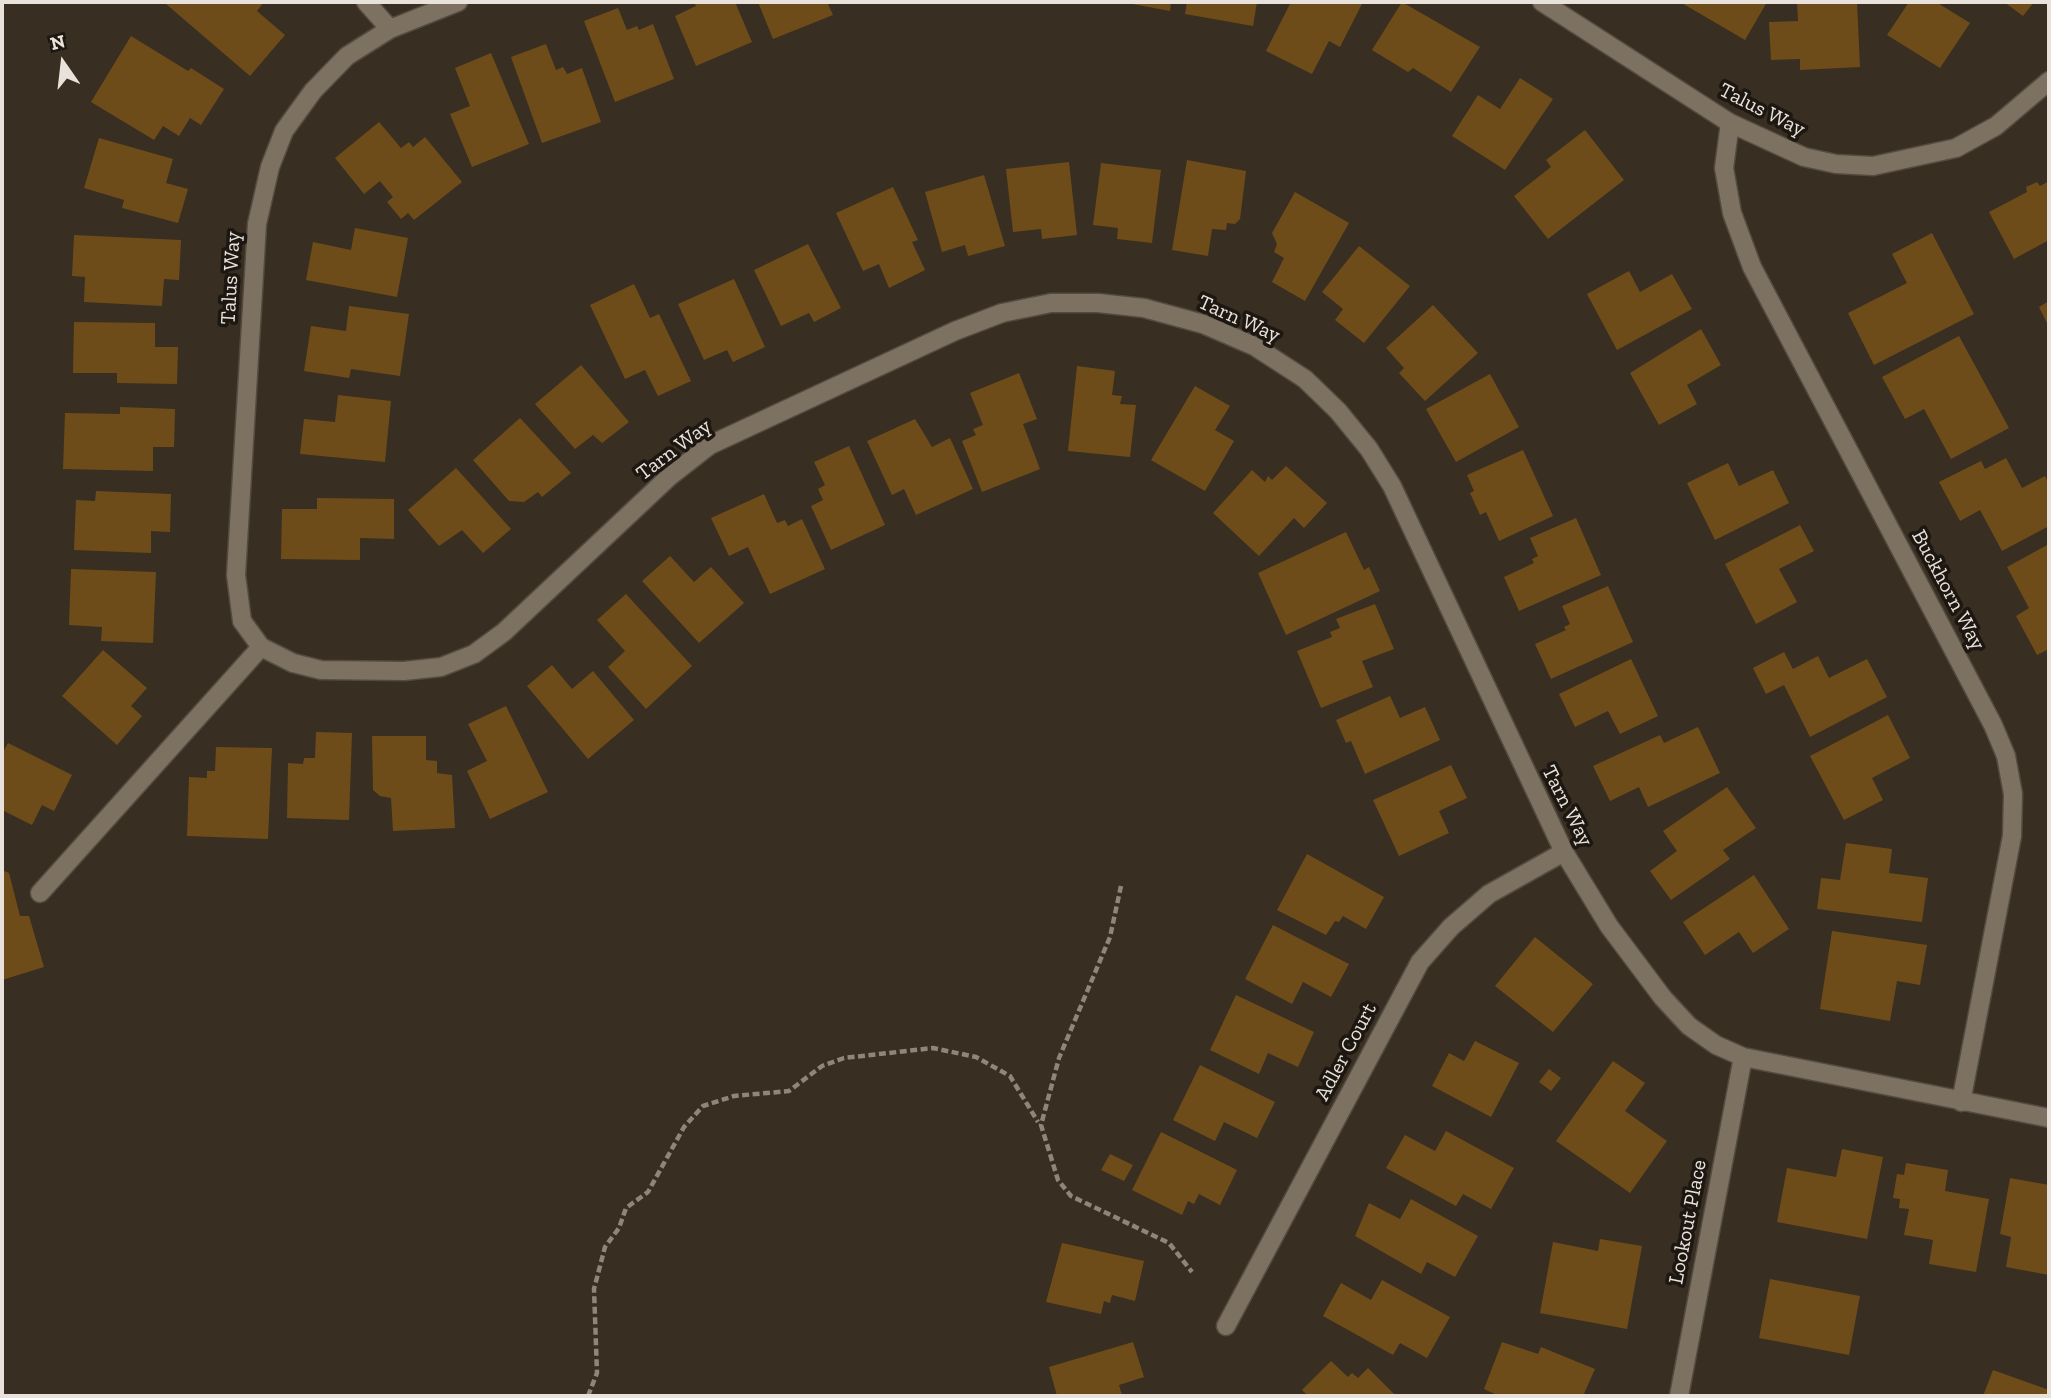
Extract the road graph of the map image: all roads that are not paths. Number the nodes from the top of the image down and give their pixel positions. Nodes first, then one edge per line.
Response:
1 (366, 2) edge
2 (458, 2) edge
3 (1542, 2) edge
4 (390, 29) junction
5 (2049, 81) edge
6 (1730, 123) junction
7 (261, 647) junction
8 (1564, 852) junction
9 (40, 893) dead end
10 (1743, 1057) junction
11 (1961, 1102) junction
12 (2049, 1118) edge
13 (1226, 1326) dead end
14 (1679, 1396) edge

1 - 4 street
2 - 4 street, Talus Way
3 - 6 street, Talus Way
4 - 7 street, Talus Way
5 - 6 street, Talus Way
6 - 11 street, Buckhorn Way
7 - 8 street, Tarn Way
7 - 9 street
8 - 10 street, Tarn Way
8 - 13 street, Adler Court
10 - 11 street, Tarn Way
10 - 14 street, Lookout Place
11 - 12 street, Tarn Way

